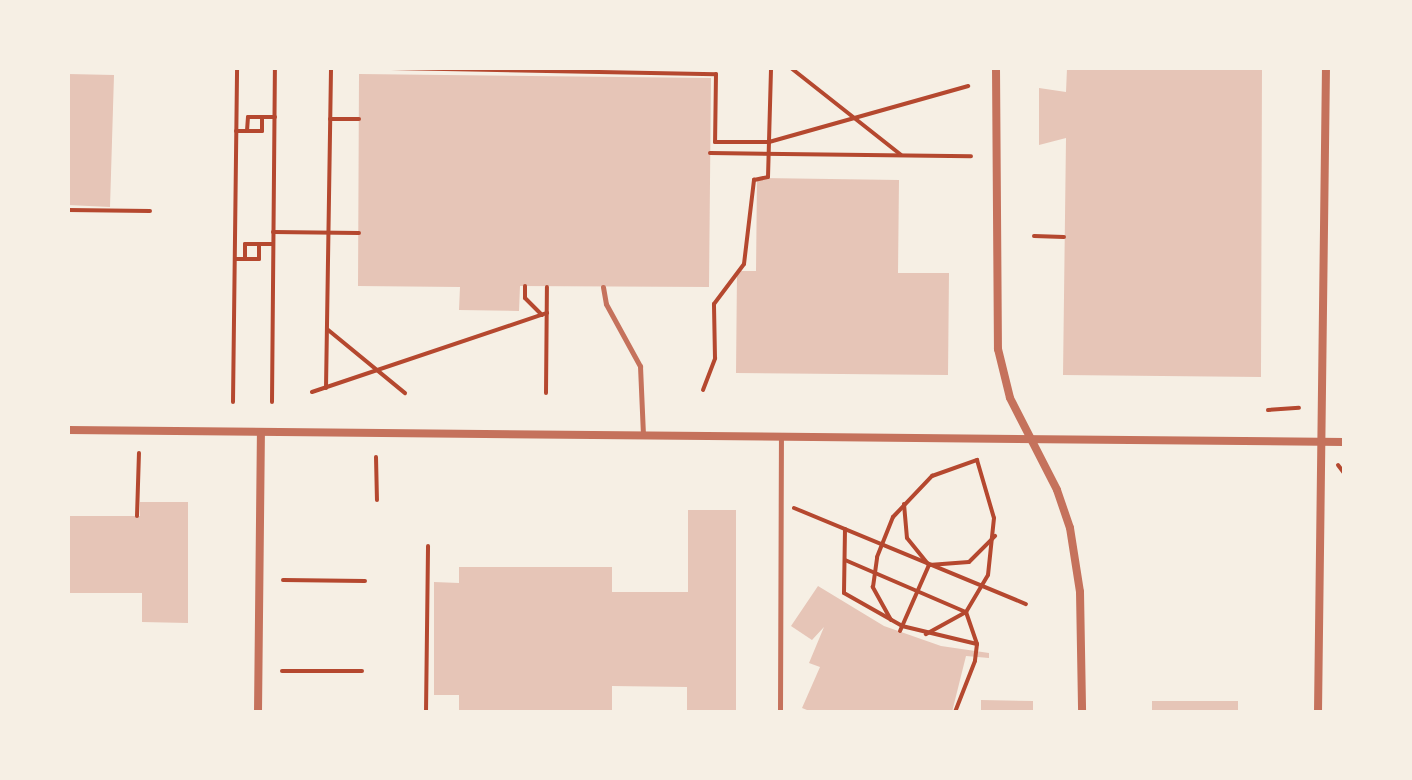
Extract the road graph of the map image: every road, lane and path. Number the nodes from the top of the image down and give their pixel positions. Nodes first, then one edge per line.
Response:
1 (237, 68) edge
2 (275, 68) edge
3 (331, 68) edge
4 (391, 68) edge
5 (771, 68) edge
6 (791, 68) edge
7 (996, 68) edge
8 (1326, 68) edge
9 (633, 71) edge
10 (968, 86) dead end
11 (262, 117) junction
12 (275, 117) junction
13 (857, 118) junction
14 (330, 119) junction
15 (359, 119) dead end
16 (236, 131) junction
17 (247, 131) junction
18 (769, 142) junction
19 (710, 153) dead end
20 (769, 153) junction
21 (901, 155) junction
22 (971, 156) dead end
23 (68, 210) edge
24 (150, 211) dead end
25 (273, 232) junction
26 (329, 232) junction
27 (359, 233) dead end
28 (1034, 236) dead end
29 (1064, 237) dead end
30 (259, 244) junction
31 (273, 244) junction
32 (235, 259) junction
33 (245, 259) junction
34 (525, 286) dead end
35 (547, 287) dead end
36 (603, 287) dead end
37 (544, 314) junction
38 (327, 329) junction
39 (379, 371) junction
40 (326, 388) junction
41 (703, 390) dead end
42 (312, 392) dead end
43 (405, 393) dead end
44 (546, 393) dead end
45 (233, 402) dead end
46 (272, 402) dead end
47 (1299, 408) dead end
48 (1268, 410) dead end
49 (68, 430) edge
50 (261, 432) junction
51 (643, 436) junction
52 (781, 437) junction
53 (1026, 438) junction
54 (1321, 441) junction
55 (1344, 442) edge
56 (139, 453) dead end
57 (376, 457) dead end
58 (1338, 465) dead end
59 (1344, 473) edge
60 (377, 500) dead end
61 (904, 501) junction
62 (781, 503) junction
63 (137, 516) dead end
64 (845, 529) junction
65 (995, 535) junction
66 (881, 544) junction
67 (428, 546) dead end
68 (845, 560) junction
69 (929, 565) junction
70 (874, 572) junction
71 (283, 580) dead end
72 (365, 581) dead end
73 (984, 587) junction
74 (917, 592) junction
75 (1026, 604) dead end
76 (966, 612) junction
77 (891, 620) junction
78 (901, 628) junction
79 (926, 634) junction
80 (977, 644) junction
81 (282, 671) dead end
82 (362, 671) dead end
83 (258, 712) edge
84 (426, 712) edge
85 (780, 712) edge
86 (955, 712) edge
87 (1082, 712) edge
88 (1318, 712) edge

1 - 16 path
2 - 12 path
3 - 14 path
4 - 9 path
5 - 18 path
6 - 13 path
7 - 53 street
8 - 54 street
9 - 18 path
10 - 13 path
11 - 12 path
11 - 17 path
11 - 17 path
12 - 25 path
13 - 18 path
13 - 21 path
14 - 15 path
14 - 26 path
16 - 17 path
16 - 32 path
18 - 20 path
19 - 20 path
20 - 21 path
20 - 41 path
21 - 22 path
23 - 24 path
25 - 26 path
25 - 31 path
26 - 27 path
26 - 38 path
28 - 29 path
30 - 31 path
30 - 33 path
30 - 33 path
31 - 46 path
32 - 33 path
32 - 45 path
34 - 37 path
35 - 37 path
36 - 51 lane
37 - 39 path
37 - 44 path
38 - 39 path
38 - 40 path
39 - 40 path
39 - 43 path
40 - 42 path
47 - 48 path
49 - 50 street
50 - 51 street
50 - 83 street
51 - 52 street
52 - 53 street
52 - 62 lane
53 - 54 street
53 - 87 street
54 - 55 street
54 - 88 street
56 - 63 path
57 - 60 path
58 - 59 path
61 - 65 path
61 - 66 path
61 - 69 path
62 - 64 path
62 - 85 lane
64 - 66 path
64 - 68 path
65 - 69 path
65 - 73 path
66 - 69 path
66 - 70 path
67 - 84 path
68 - 70 path
68 - 77 path
69 - 73 path
69 - 74 path
70 - 74 path
70 - 77 path
71 - 72 path
73 - 75 path
73 - 76 path
74 - 76 path
74 - 78 path
76 - 79 path
76 - 80 path
77 - 78 path
78 - 79 path
79 - 80 path
80 - 86 path
81 - 82 path

